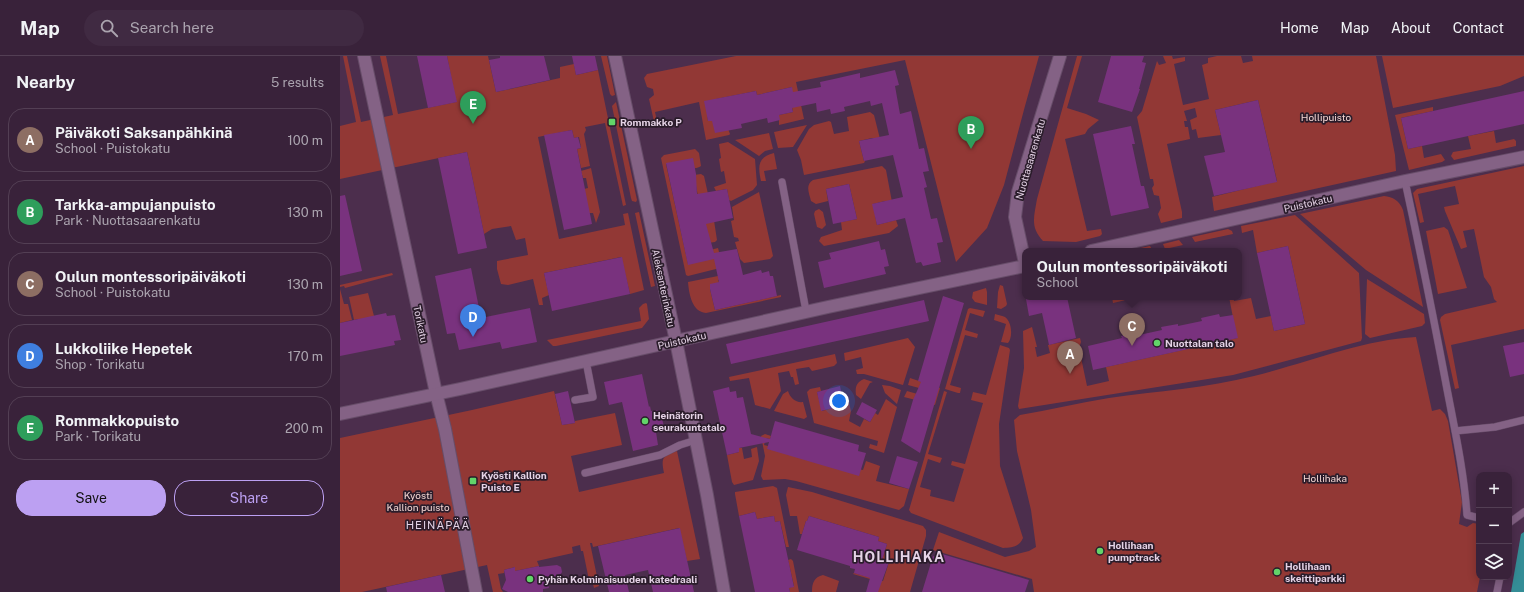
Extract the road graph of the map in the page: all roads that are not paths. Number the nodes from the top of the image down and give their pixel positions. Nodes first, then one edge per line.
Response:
1 (364, 56) edge
2 (615, 56) edge
3 (1060, 56) edge
4 (1524, 157) edge
5 (1405, 181) junction
6 (782, 182) dead end
7 (1104, 248) edge
8 (1022, 250) edge
9 (1022, 265) edge
10 (806, 311) junction
11 (676, 341) junction
12 (586, 361) junction
13 (436, 393) junction
14 (575, 400) dead end
15 (340, 414) edge
16 (1524, 420) edge
17 (1455, 431) junction
18 (696, 440) junction
19 (585, 473) dead end
20 (1524, 512) edge
21 (1476, 517) edge
22 (1512, 521) edge
23 (1499, 580) edge
24 (476, 592) edge
25 (724, 592) edge
26 (1497, 592) edge

1 - 13 street, Torikatu
2 - 11 street, Aleksanterinkatu
3 - 8 street, Nuottasaarenkatu
4 - 5 street, Puistokatu
5 - 7 street, Puistokatu
5 - 17 lane
6 - 10 lane
9 - 10 street, Puistokatu
10 - 11 street, Puistokatu
11 - 12 street, Puistokatu
11 - 18 street, Aleksanterinkatu
12 - 13 street, Puistokatu
12 - 14 lane
13 - 15 street, Puistokatu
13 - 24 street, Torikatu
16 - 17 lane
17 - 21 lane
18 - 19 lane
18 - 25 street, Aleksanterinkatu
20 - 22 lane
23 - 26 lane

